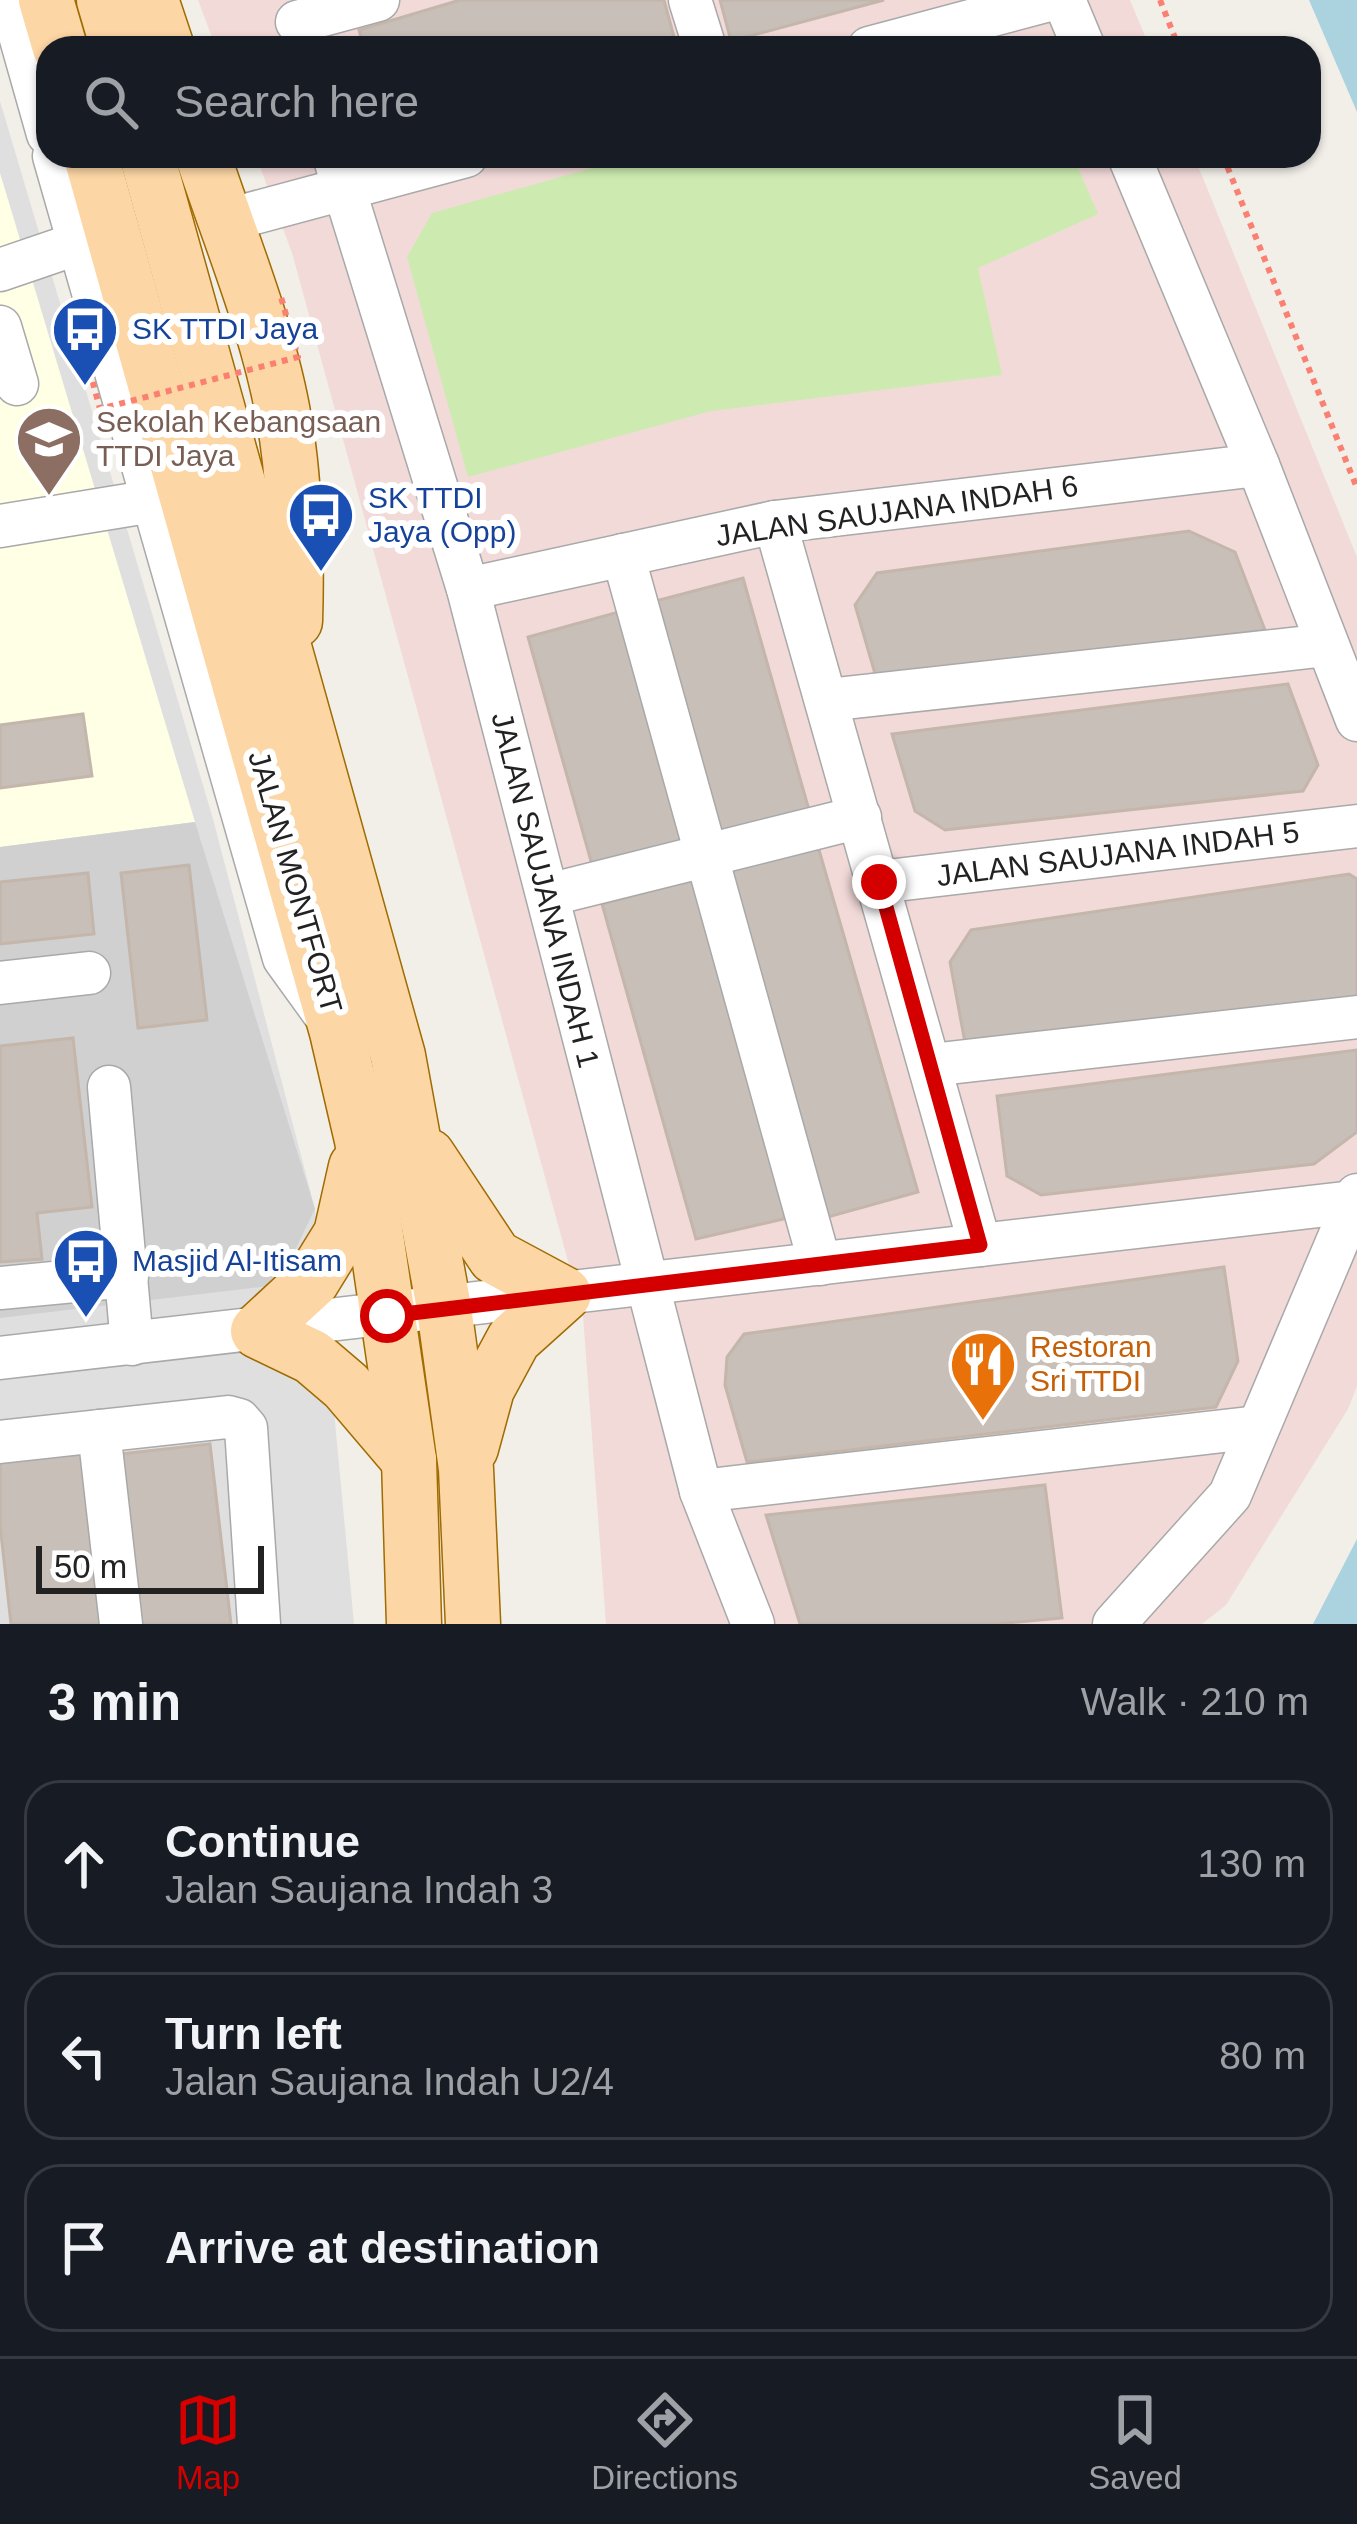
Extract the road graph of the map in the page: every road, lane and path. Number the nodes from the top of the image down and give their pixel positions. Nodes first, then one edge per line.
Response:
1 (10, 0) edge
2 (46, 0) edge
3 (104, 0) edge
4 (151, 0) edge
5 (378, 0) edge
6 (690, 0) edge
7 (1049, 0) edge
8 (1064, 0) edge
9 (1160, 0) edge
10 (297, 24) edge
11 (56, 36) edge
12 (114, 36) edge
13 (163, 36) edge
14 (701, 36) edge
15 (914, 36) edge
16 (1079, 36) edge
17 (1174, 36) edge
18 (36, 92) edge
19 (57, 168) edge
20 (94, 168) edge
21 (151, 168) edge
22 (207, 168) edge
23 (371, 168) edge
24 (1134, 168) edge
25 (1228, 168) edge
26 (339, 172) edge
27 (224, 221) junction
28 (79, 243) junction
29 (0, 270) edge
30 (281, 297) dead end
31 (77, 324) dead end
32 (0, 326) edge
33 (17, 384) dead end
34 (1258, 465) junction
35 (1357, 488) edge
36 (153, 501) junction
37 (775, 522) junction
38 (0, 526) edge
39 (623, 555) junction
40 (468, 589) junction
41 (1327, 645) junction
42 (292, 680) junction
43 (827, 700) junction
44 (1357, 720) edge
45 (860, 817) junction
46 (1357, 826) edge
47 (710, 855) junction
48 (879, 882) junction
49 (548, 895) junction
50 (89, 973) dead end
51 (0, 983) edge
52 (1357, 1017) edge
53 (338, 1032) junction
54 (931, 1065) junction
55 (109, 1087) dead end
56 (415, 1133) junction
57 (362, 1140) junction
58 (1355, 1198) edge
59 (980, 1245) junction
60 (820, 1264) junction
61 (127, 1276) junction
62 (645, 1284) junction
63 (0, 1288) edge
64 (564, 1294) junction
65 (444, 1308) junction
66 (387, 1316) junction
67 (258, 1331) junction
68 (132, 1344) junction
69 (0, 1358) edge
70 (1258, 1427) junction
71 (99, 1431) junction
72 (0, 1442) edge
73 (409, 1460) junction
74 (466, 1469) junction
75 (701, 1491) junction
76 (121, 1624) edge
77 (259, 1624) edge
78 (414, 1624) edge
79 (473, 1624) edge
80 (753, 1624) edge
81 (1114, 1624) edge

1 - 18 street
2 - 11 main road
3 - 12 main road
4 - 13 main road
5 - 10 street
6 - 14 street
7 - 15 street
8 - 16 street
9 - 17 path
19 - 28 street
20 - 53 main road, JALAN MONTFORT
21 - 42 main road, JALAN MONTFORT
22 - 27 main road
23 - 26 street
24 - 34 street
25 - 35 path
26 - 27 street
26 - 40 street, JALAN SAUJANA INDAH 1
27 - 42 main road
28 - 29 street
28 - 36 street
30 - 31 path, bridge
32 - 33 street
34 - 37 street, JALAN SAUJANA INDAH 6
34 - 41 street
36 - 38 street
36 - 53 street
37 - 39 street, JALAN SAUJANA INDAH 6
37 - 43 street
39 - 40 street, JALAN SAUJANA INDAH 6
39 - 47 street
40 - 49 street, JALAN SAUJANA INDAH 1
41 - 43 street
41 - 44 street
42 - 56 main road, JALAN MONTFORT
43 - 45 street
45 - 47 street
45 - 48 street
46 - 48 street, JALAN SAUJANA INDAH 5
47 - 49 street
47 - 60 street
48 - 54 street
49 - 62 street, JALAN SAUJANA INDAH 1
50 - 51 street
52 - 54 street
53 - 57 main road, JALAN MONTFORT
54 - 59 street
55 - 61 street
56 - 64 main road
56 - 65 main road, JALAN MONTFORT
57 - 66 main road, JALAN MONTFORT
57 - 67 main road
58 - 59 street
58 - 70 street
59 - 60 street
60 - 62 street
61 - 63 street
61 - 68 street
62 - 64 street
62 - 75 street, JALAN SAUJANA INDAH 1
64 - 65 street
64 - 74 main road
65 - 66 street
65 - 74 main road, JALAN MONTFORT
66 - 67 street
66 - 73 main road, JALAN MONTFORT
67 - 68 street
67 - 73 main road
68 - 69 street
70 - 75 street
70 - 81 street
71 - 72 street
71 - 76 street
71 - 77 street
73 - 78 main road, JALAN MONTFORT
74 - 79 main road, JALAN MONTFORT
75 - 80 street, JALAN SAUJANA INDAH 1

